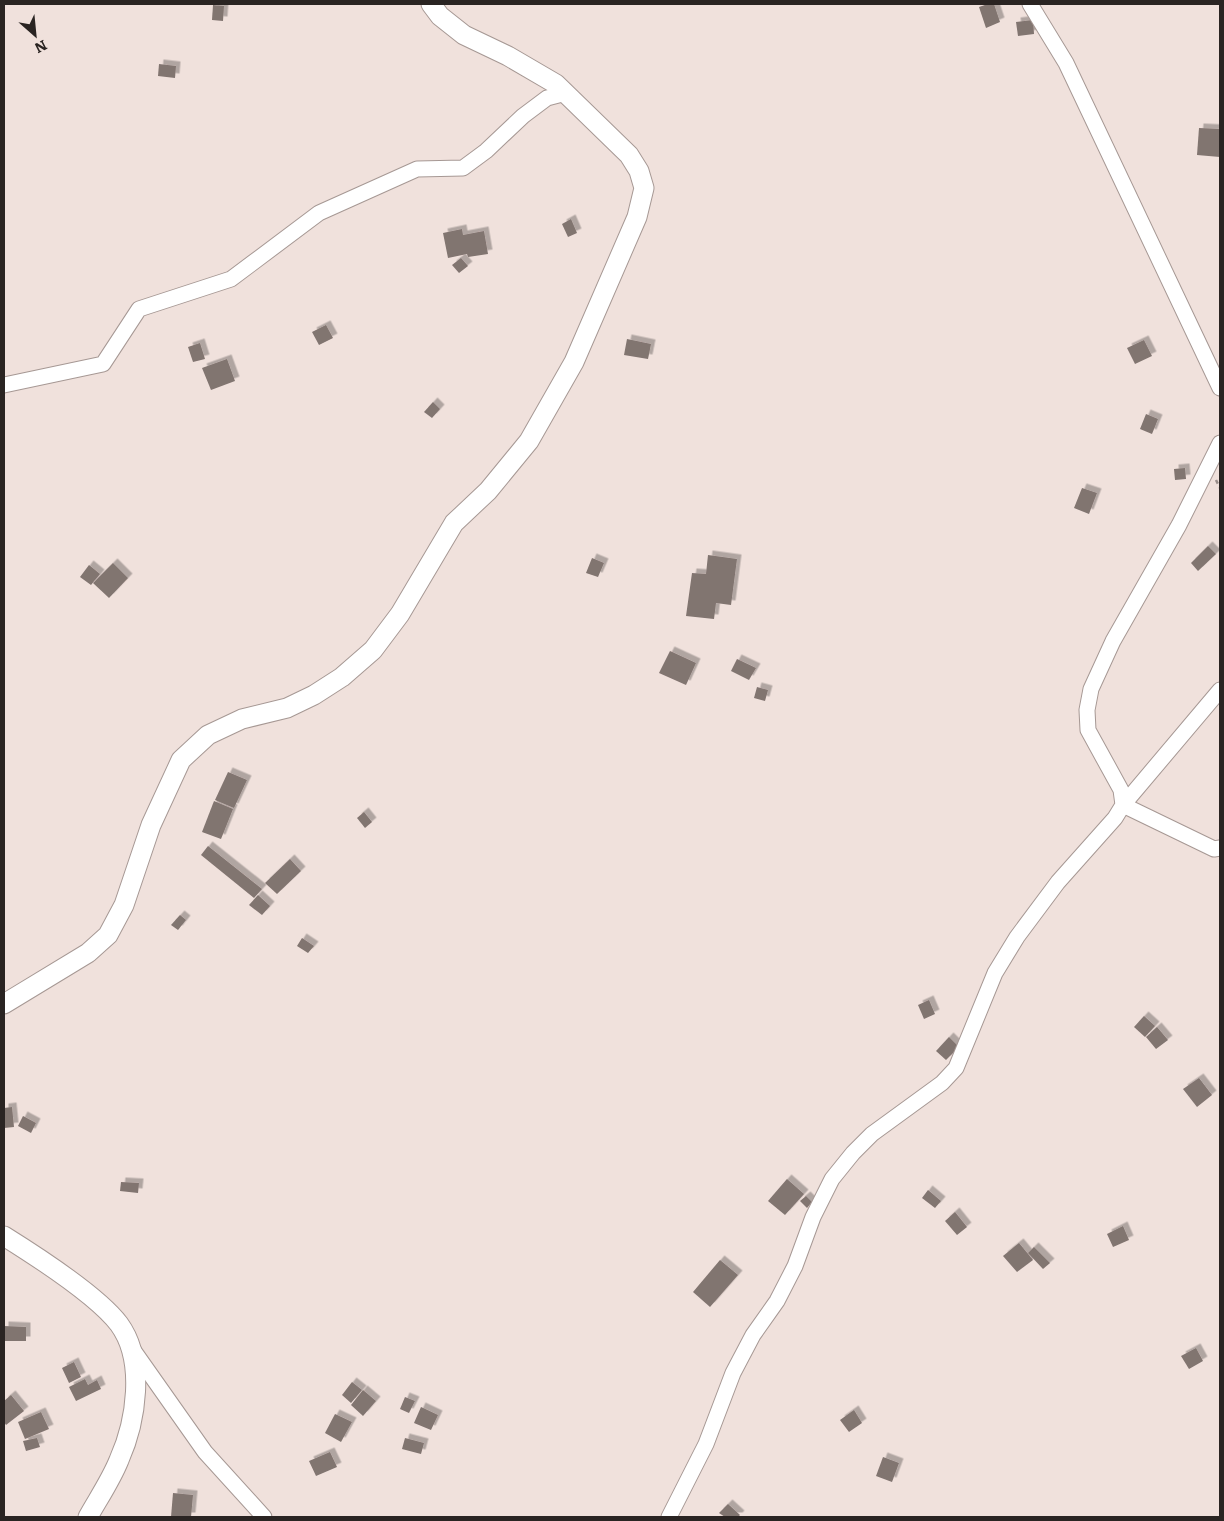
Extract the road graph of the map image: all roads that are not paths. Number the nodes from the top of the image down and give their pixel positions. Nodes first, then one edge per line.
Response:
1 (432, 4) edge
2 (1030, 4) edge
3 (566, 93) junction
4 (4, 385) edge
5 (1220, 388) edge
6 (1220, 443) edge
7 (1220, 690) edge
8 (1123, 805) junction
9 (1220, 848) edge
10 (4, 1004) edge
11 (4, 1236) edge
12 (130, 1346) junction
13 (88, 1517) edge
14 (264, 1517) edge
15 (669, 1517) edge

1 - 3 main road
2 - 5 street
3 - 4 street
3 - 10 main road
6 - 8 street
7 - 8 street
8 - 9 street
8 - 15 street
11 - 12 main road
12 - 13 main road
12 - 14 street

